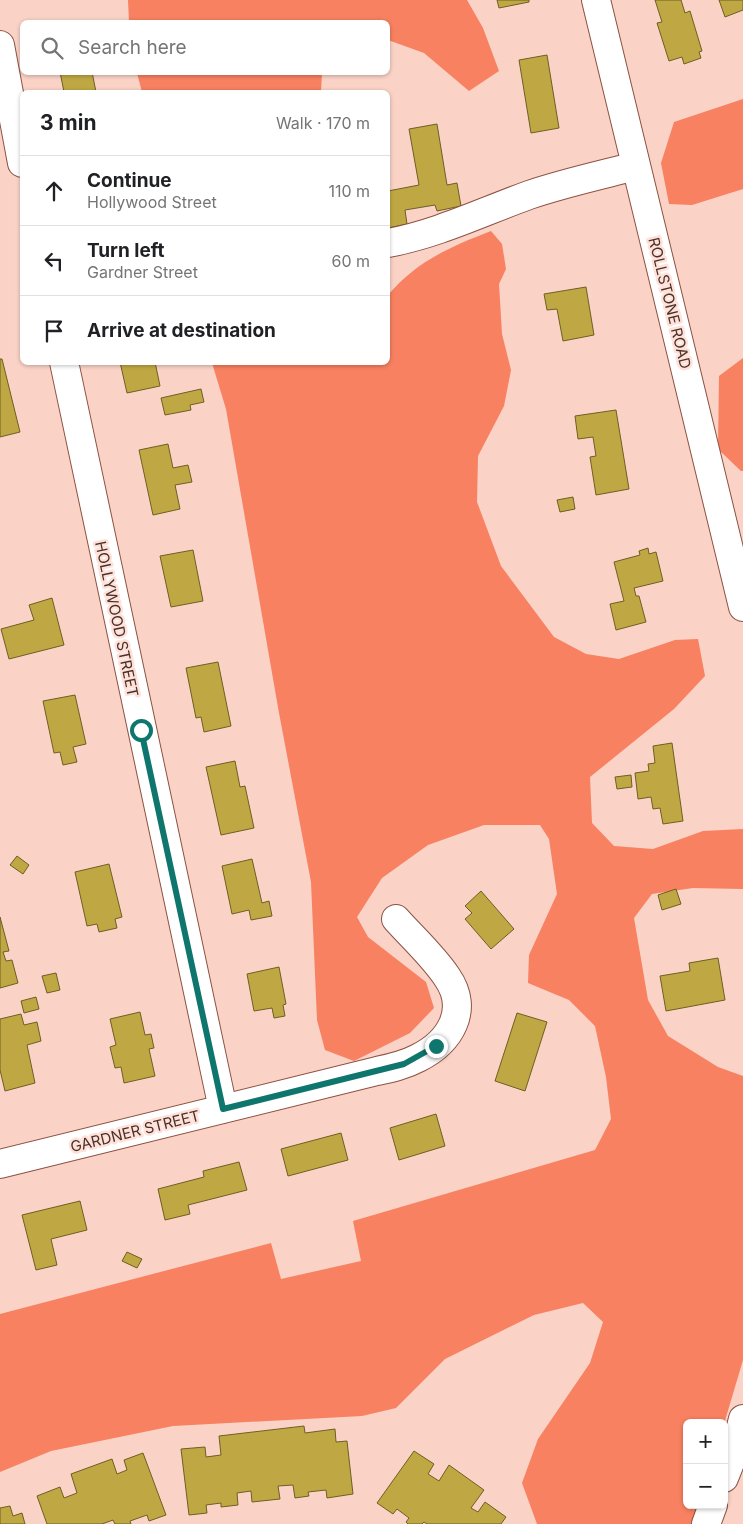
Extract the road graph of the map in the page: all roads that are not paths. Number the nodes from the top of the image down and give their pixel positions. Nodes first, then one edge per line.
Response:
1 (596, 0) edge
2 (0, 45) edge
3 (20, 152) edge
4 (636, 166) junction
5 (390, 243) edge
6 (65, 365) edge
7 (743, 607) edge
8 (396, 920) dead end
9 (223, 1109) junction
10 (0, 1164) edge
11 (743, 1419) edge
12 (728, 1468) edge
13 (712, 1509) edge
14 (706, 1524) edge

1 - 4 street, ROLLSTONE ROAD
2 - 3 street
4 - 5 street
4 - 7 street, ROLLSTONE ROAD
6 - 9 street, HOLLYWOOD STREET
8 - 9 street, GARDNER STREET
9 - 10 street, GARDNER STREET
11 - 12 street
13 - 14 street

